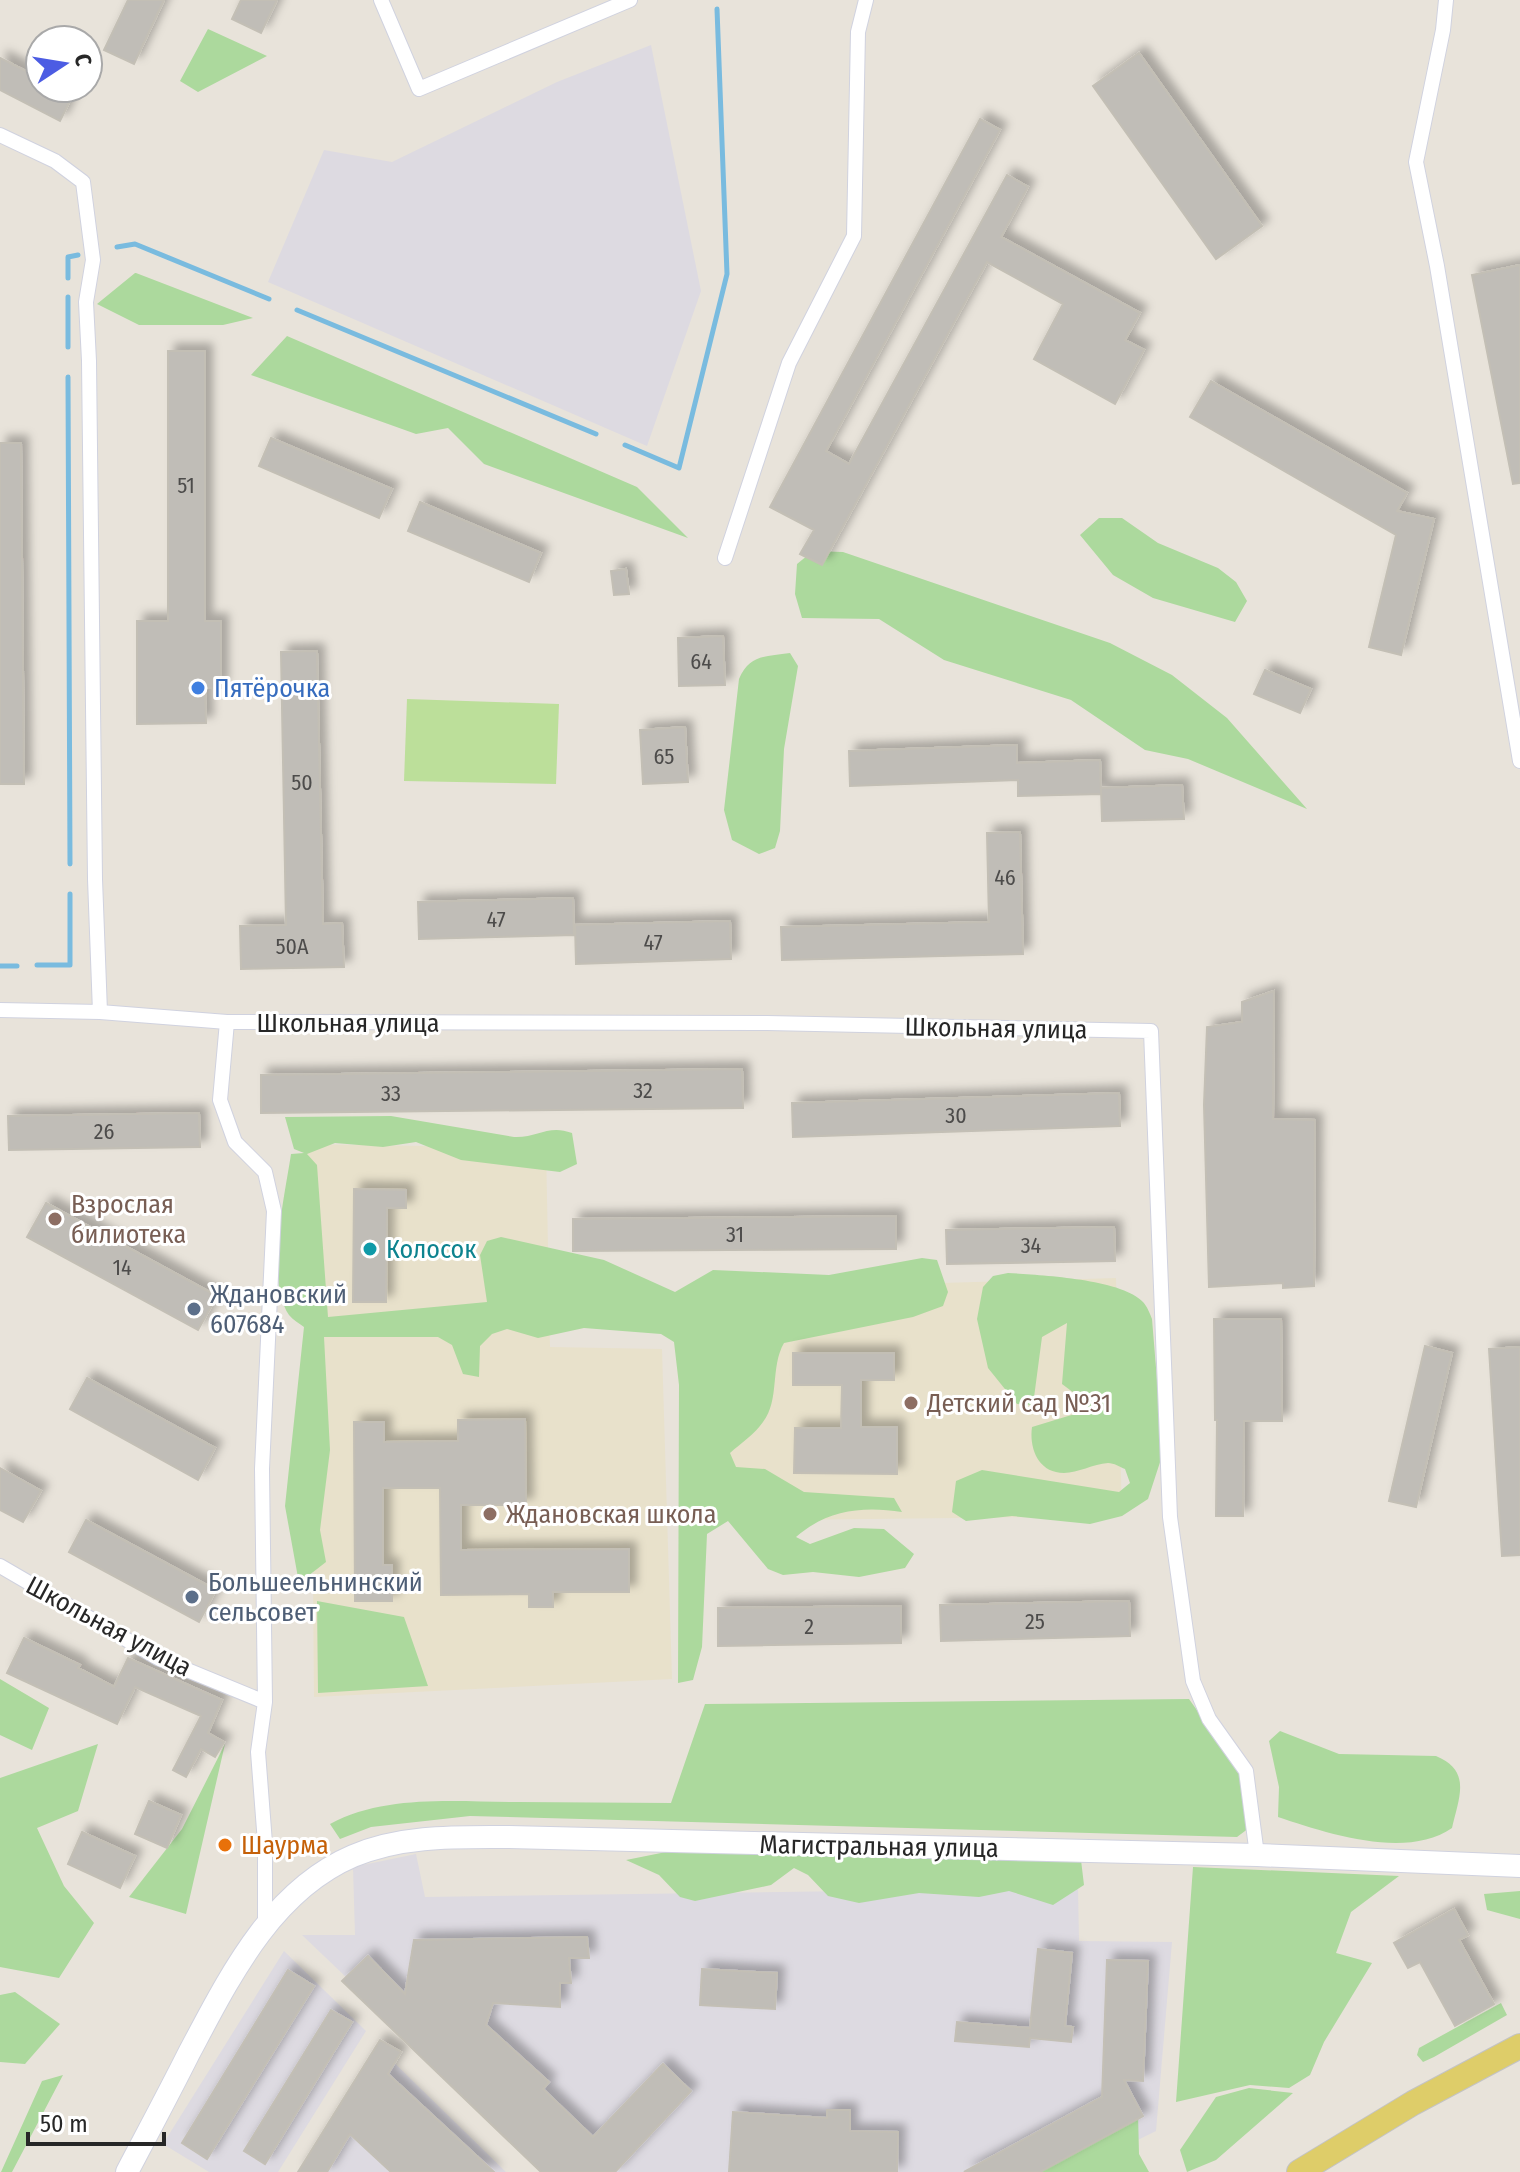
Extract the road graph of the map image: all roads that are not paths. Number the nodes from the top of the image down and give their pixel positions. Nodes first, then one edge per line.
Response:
1 (381, 0) edge
2 (630, 0) edge
3 (866, 0) edge
4 (1446, 0) edge
5 (0, 135) edge
6 (725, 558) dead end
7 (1520, 761) edge
8 (0, 1010) edge
9 (100, 1012) junction
10 (227, 1022) junction
11 (0, 1566) edge
12 (265, 1702) junction
13 (1257, 1855) junction
14 (1520, 1866) edge
15 (265, 1925) junction
16 (1520, 2046) edge
17 (127, 2172) edge
18 (1299, 2172) edge

1 - 2 street
3 - 6 street
4 - 7 street
5 - 9 street
8 - 9 street, Школьная улица
9 - 10 street, Школьная улица
10 - 12 street
10 - 13 street, Школьная улица
11 - 12 street, Школьная улица
12 - 15 street
13 - 14 street, Магистральная улица
13 - 15 street, Магистральная улица
15 - 17 street, Магистральная улица
16 - 18 main road

